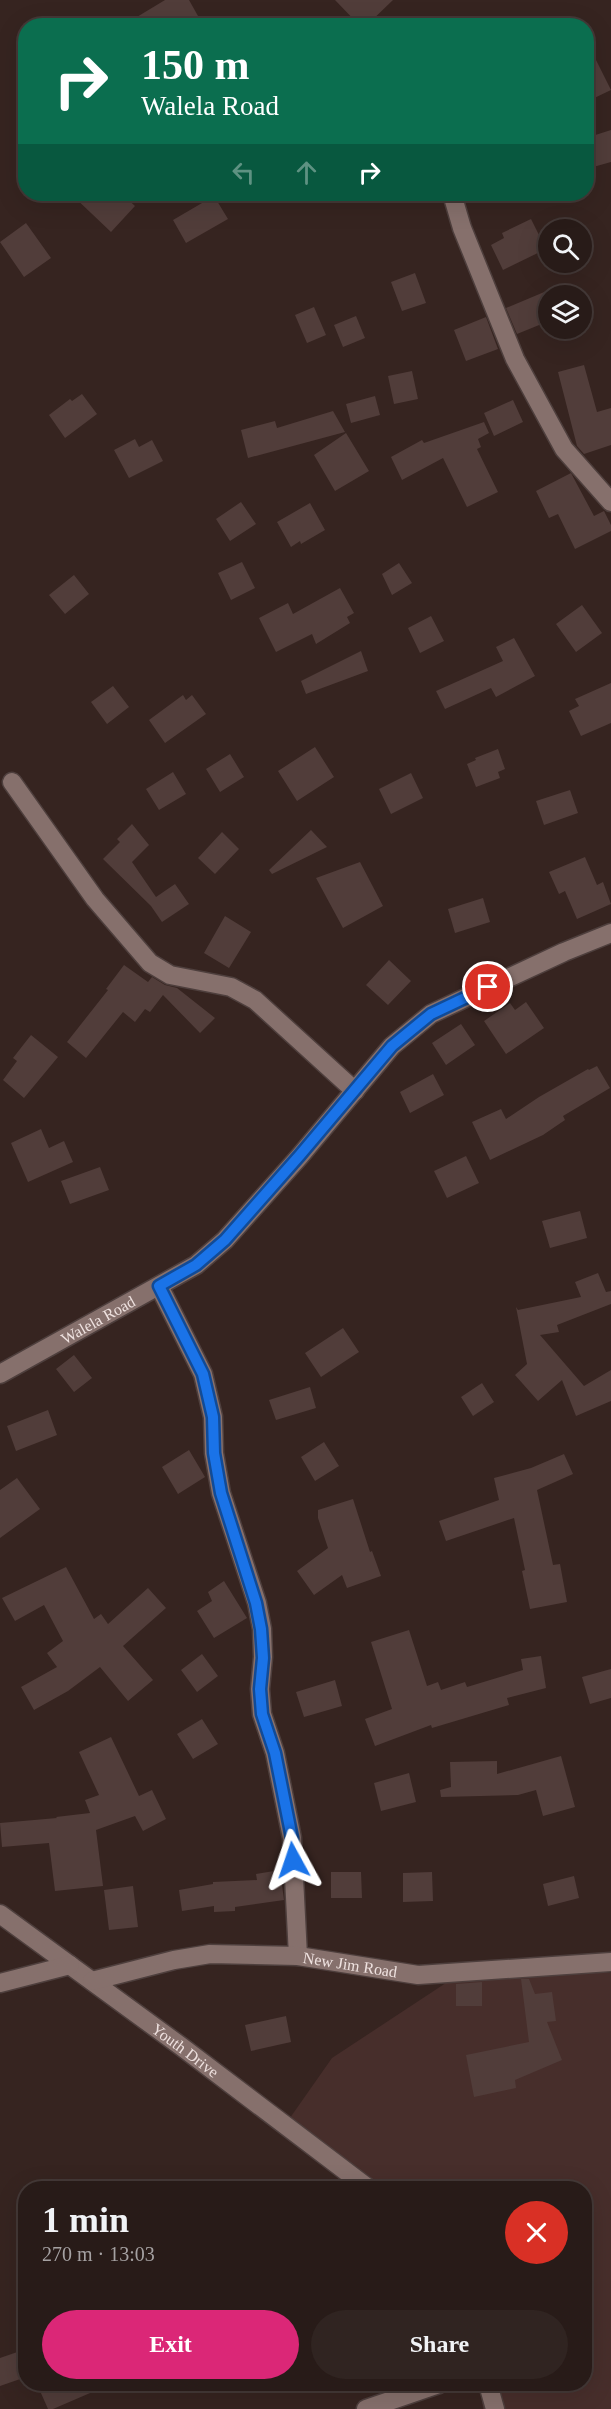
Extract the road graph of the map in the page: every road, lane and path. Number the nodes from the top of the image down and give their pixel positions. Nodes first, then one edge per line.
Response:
1 (454, 201) edge
2 (611, 502) edge
3 (12, 782) dead end
4 (611, 933) edge
5 (355, 1091) junction
6 (159, 1286) junction
7 (0, 1374) edge
8 (0, 1914) edge
9 (298, 1956) junction
10 (611, 1962) edge
11 (70, 1965) junction
12 (92, 1981) junction
13 (0, 1983) edge
14 (359, 2181) edge
15 (419, 2391) edge
16 (490, 2391) edge
17 (366, 2409) edge
18 (495, 2409) edge

1 - 2 street
3 - 5 street
4 - 5 street, Walela Road
5 - 6 street, Walela Road
6 - 7 street, Walela Road
6 - 9 street
8 - 11 street, Youth Drive
9 - 10 street, New Jim Road
9 - 12 street, New Jim Road
11 - 12 street, Youth Drive
11 - 13 street
12 - 14 street, Youth Drive
15 - 17 street
16 - 18 street

